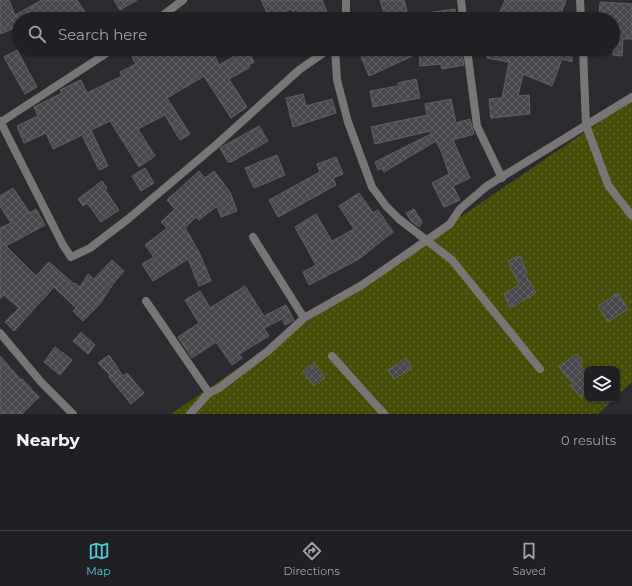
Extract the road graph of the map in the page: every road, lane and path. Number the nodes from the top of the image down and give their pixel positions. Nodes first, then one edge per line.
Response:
1 (182, 0) edge
2 (346, 0) edge
3 (461, 0) edge
4 (580, 0) edge
5 (167, 12) edge
6 (346, 12) edge
7 (462, 12) edge
8 (581, 12) edge
9 (102, 56) edge
10 (319, 56) edge
11 (335, 56) edge
12 (468, 56) edge
13 (583, 56) edge
14 (632, 97) edge
15 (0, 121) edge
16 (586, 125) junction
17 (502, 178) junction
18 (632, 216) edge
19 (253, 237) dead end
20 (426, 239) junction
21 (146, 301) dead end
22 (304, 318) junction
23 (0, 333) edge
24 (332, 356) dead end
25 (540, 369) dead end
26 (209, 393) junction
27 (73, 414) edge
28 (190, 414) edge
29 (384, 414) edge

1 - 5 street
2 - 6 street
3 - 7 street
4 - 8 street
9 - 15 street
10 - 15 street
11 - 20 street
12 - 17 street
13 - 16 street
14 - 16 street
16 - 17 street
16 - 18 street
17 - 20 street
19 - 22 street
20 - 22 street
20 - 25 street
21 - 26 street
22 - 26 street
23 - 27 street
24 - 29 street
26 - 28 street

